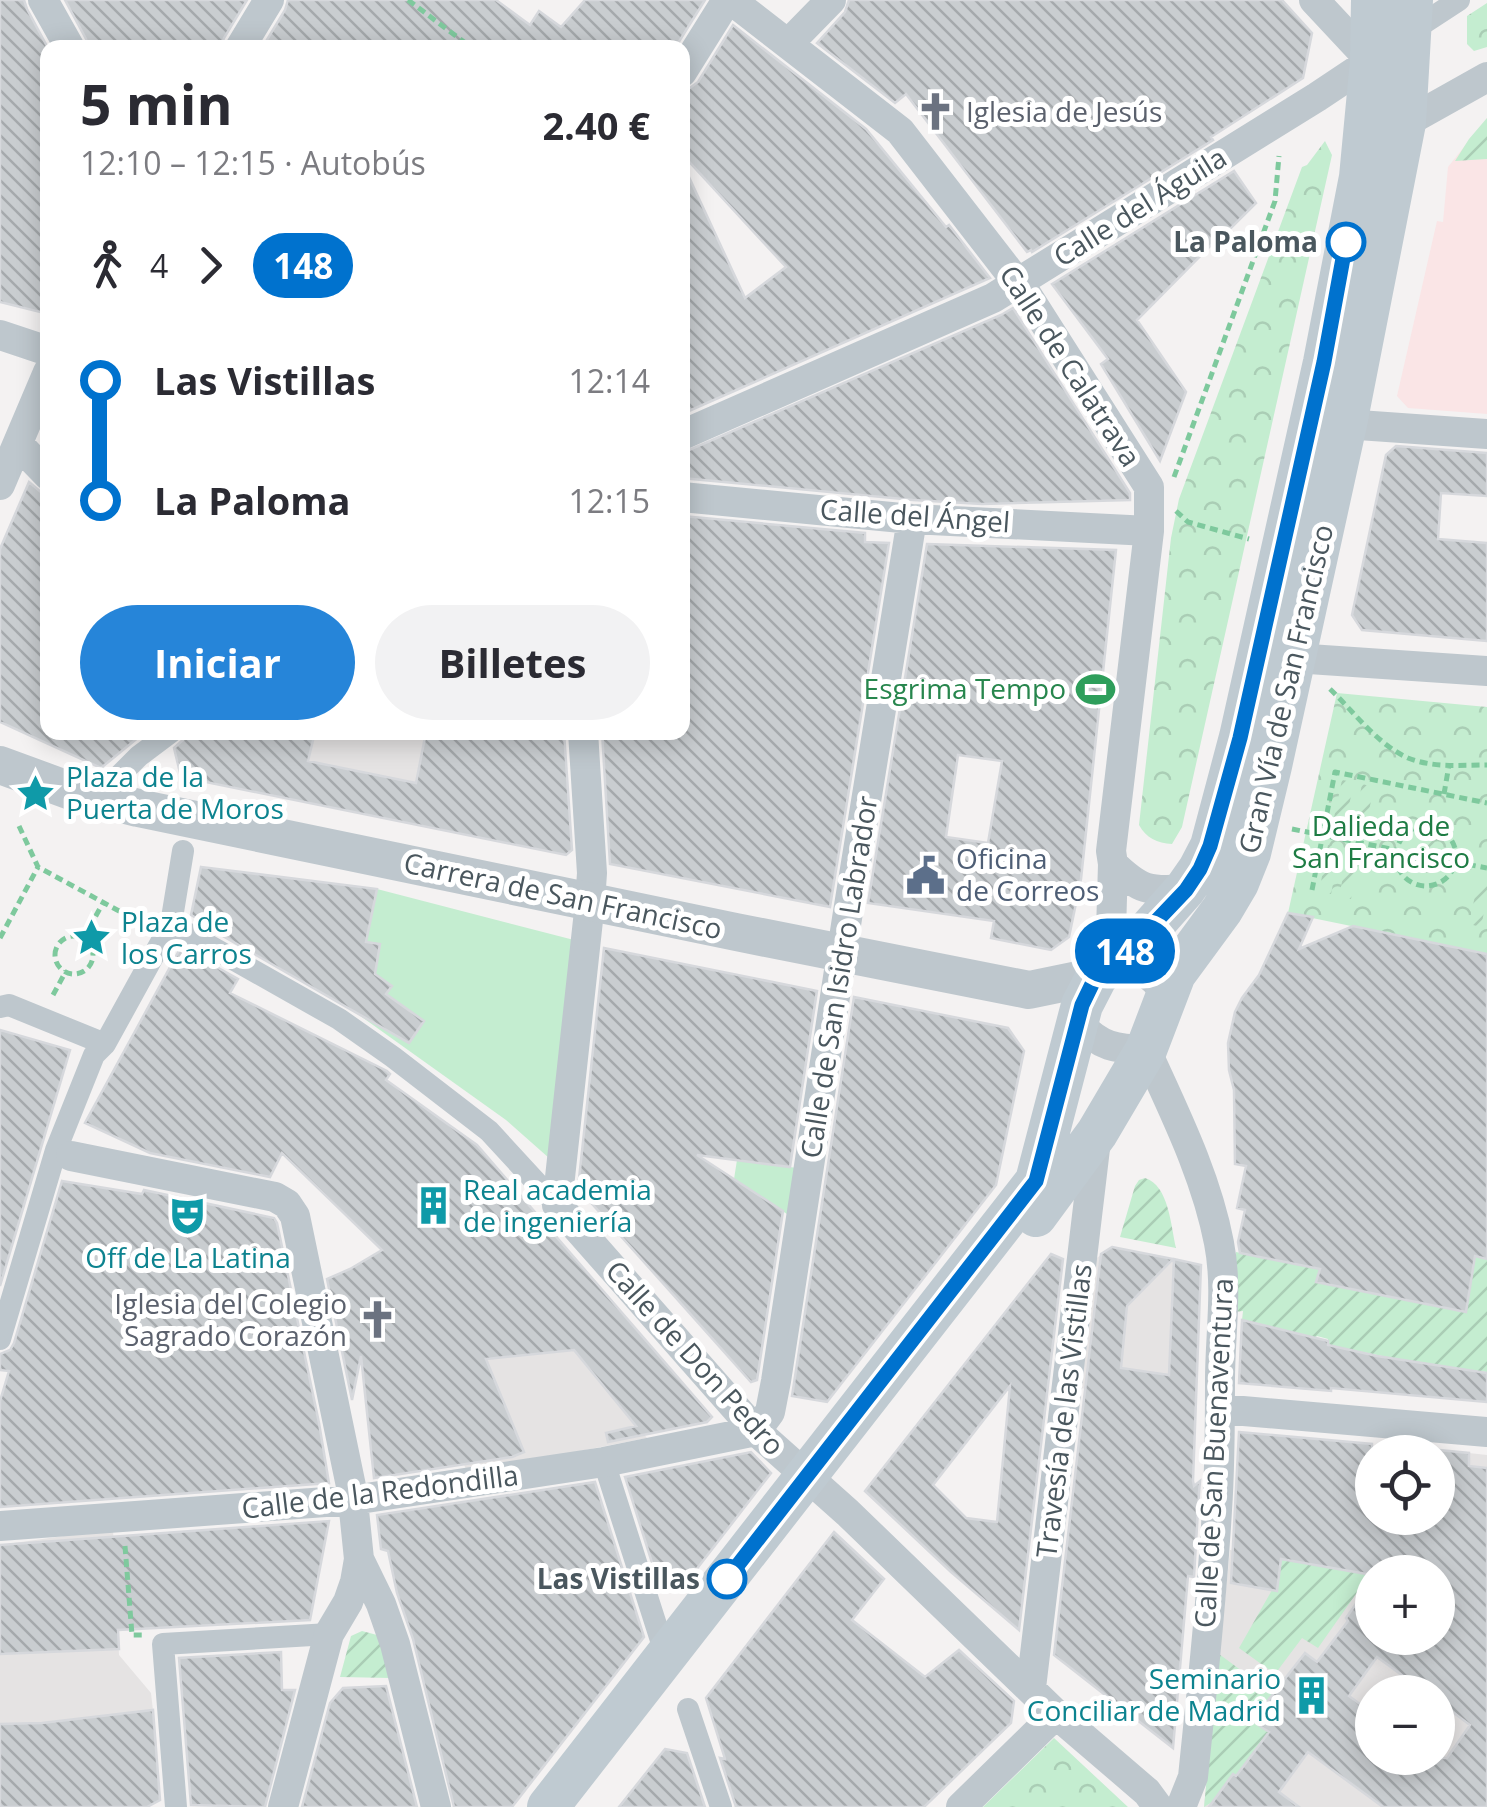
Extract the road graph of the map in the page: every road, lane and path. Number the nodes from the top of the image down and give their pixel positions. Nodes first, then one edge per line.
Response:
1 (43, 0) edge
2 (269, 0) edge
3 (408, 0) edge
4 (729, 0) edge
5 (830, 0) edge
6 (1314, 0) edge
7 (1372, 0) edge
8 (1459, 0) edge
9 (1411, 16) edge
10 (66, 40) edge
11 (245, 40) edge
12 (461, 40) edge
13 (788, 44) junction
14 (690, 60) edge
15 (1370, 61) junction
16 (1487, 78) edge
17 (1283, 118) junction
18 (1405, 123) junction
19 (1018, 282) junction
20 (0, 335) edge
21 (40, 348) edge
22 (40, 391) edge
23 (1328, 423) junction
24 (690, 431) edge
25 (1487, 434) edge
26 (18, 444) junction
27 (40, 467) edge
28 (1172, 483) dead end
29 (0, 485) edge
30 (690, 497) edge
31 (912, 519) junction
32 (1188, 522) dead end
33 (1148, 531) junction
34 (1251, 540) dead end
35 (1294, 658) junction
36 (1487, 672) edge
37 (1328, 687) dead end
38 (160, 740) edge
39 (584, 740) edge
40 (0, 764) edge
41 (1449, 765) junction
42 (1487, 765) edge
43 (1444, 794) junction
44 (97, 798) junction
45 (1487, 802) edge
46 (19, 826) dead end
47 (1290, 828) dead end
48 (1322, 835) junction
49 (1396, 850) junction
50 (183, 851) dead end
51 (1455, 862) junction
52 (1113, 864) junction
53 (38, 867) junction
54 (1487, 868) edge
55 (1186, 890) junction
56 (1312, 890) dead end
57 (590, 902) junction
58 (103, 903) junction
59 (142, 924) dead end
60 (170, 924) junction
61 (0, 938) edge
62 (84, 939) junction
63 (843, 953) junction
64 (1103, 970) junction
65 (1029, 990) junction
66 (1167, 994) junction
67 (0, 1007) edge
68 (1079, 1023) junction
69 (100, 1049) junction
70 (1146, 1050) junction
71 (1097, 1133) junction
72 (63, 1153) junction
73 (1045, 1187) junction
74 (557, 1205) junction
75 (0, 1340) edge
76 (1220, 1409) junction
77 (756, 1431) junction
78 (1487, 1432) edge
79 (604, 1462) junction
80 (815, 1484) junction
81 (354, 1500) junction
82 (0, 1526) edge
83 (126, 1560) dead end
84 (359, 1560) junction
85 (329, 1634) junction
86 (132, 1635) dead end
87 (666, 1656) junction
88 (1031, 1688) junction
89 (688, 1709) dead end
90 (1056, 1714) junction
91 (176, 1807) edge
92 (283, 1807) edge
93 (436, 1807) edge
94 (548, 1807) edge
95 (582, 1807) edge
96 (721, 1807) edge
97 (961, 1807) edge
98 (1158, 1807) edge
99 (1181, 1807) edge

1 - 10 street
2 - 11 street
3 - 12 path
4 - 13 street, Calle de Calatrava
4 - 14 street
5 - 13 street
6 - 15 street
7 - 15 main road, Gran Vía de San Francisco
8 - 9 street
9 - 18 main road, Gran Vía de San Francisco
13 - 19 street, Calle de Calatrava
15 - 17 street, Calle del Águila
15 - 23 main road, Gran Vía de San Francisco
16 - 18 street
17 - 19 street, Calle del Águila
17 - 28 path
18 - 23 main road, Gran Vía de San Francisco
19 - 24 street, Calle del Águila
19 - 33 street, Calle de Calatrava
20 - 21 street
22 - 26 street
23 - 25 street
23 - 35 main road, Gran Vía de San Francisco
23 - 55 main road, Gran Vía de San Francisco
26 - 27 street
26 - 29 street
30 - 31 street, Calle del Ángel
31 - 33 street, Calle del Ángel
31 - 63 street, Calle de San Isidro Labrador
32 - 34 path
33 - 52 street, Calle de Calatrava
35 - 36 street
35 - 66 main road, Gran Vía de San Francisco
37 - 41 path
38 - 44 street
39 - 57 street
40 - 44 street
41 - 42 path
41 - 43 path
43 - 45 path
43 - 48 path
44 - 57 street, Carrera de San Francisco
46 - 53 path
47 - 48 path
48 - 49 path
48 - 56 path
49 - 51 path
49 - 51 path
50 - 60 street
51 - 54 path
52 - 55 street
52 - 64 street, Calle de Calatrava
53 - 58 path
53 - 61 path
55 - 64 main road, Gran Vía de San Francisco
57 - 63 street, Carrera de San Francisco
57 - 74 street
58 - 59 path
58 - 62 path
60 - 69 street
60 - 74 street, Calle de Don Pedro
62 - 62 path
63 - 65 street, Carrera de San Francisco
63 - 77 street, Calle de San Isidro Labrador
64 - 65 street, Carrera de San Francisco
64 - 66 street
64 - 68 main road
65 - 68 street, Carrera de San Francisco
66 - 70 main road
67 - 69 street
68 - 70 street
68 - 73 main road
69 - 72 street
70 - 71 main road
70 - 76 street, Calle de San Buenaventura
71 - 73 main road
71 - 88 street, Travesía de las Vistillas
72 - 75 street
72 - 81 street
73 - 80 main road
74 - 77 street, Calle de Don Pedro
76 - 78 street
76 - 99 street, Calle de San Buenaventura
77 - 79 street, Calle de la Redondilla
77 - 80 street, Calle de Don Pedro
79 - 81 street, Calle de la Redondilla
79 - 87 street
80 - 87 main road
80 - 88 street, Calle de Don Pedro
80 - 95 main road
81 - 82 street, Calle de la Redondilla
81 - 84 street
83 - 86 path
84 - 85 street
84 - 93 street
85 - 91 street
85 - 92 street
87 - 94 main road
88 - 90 street, Calle de Don Pedro
89 - 96 street
90 - 97 street
90 - 98 street, Calle de Don Pedro

